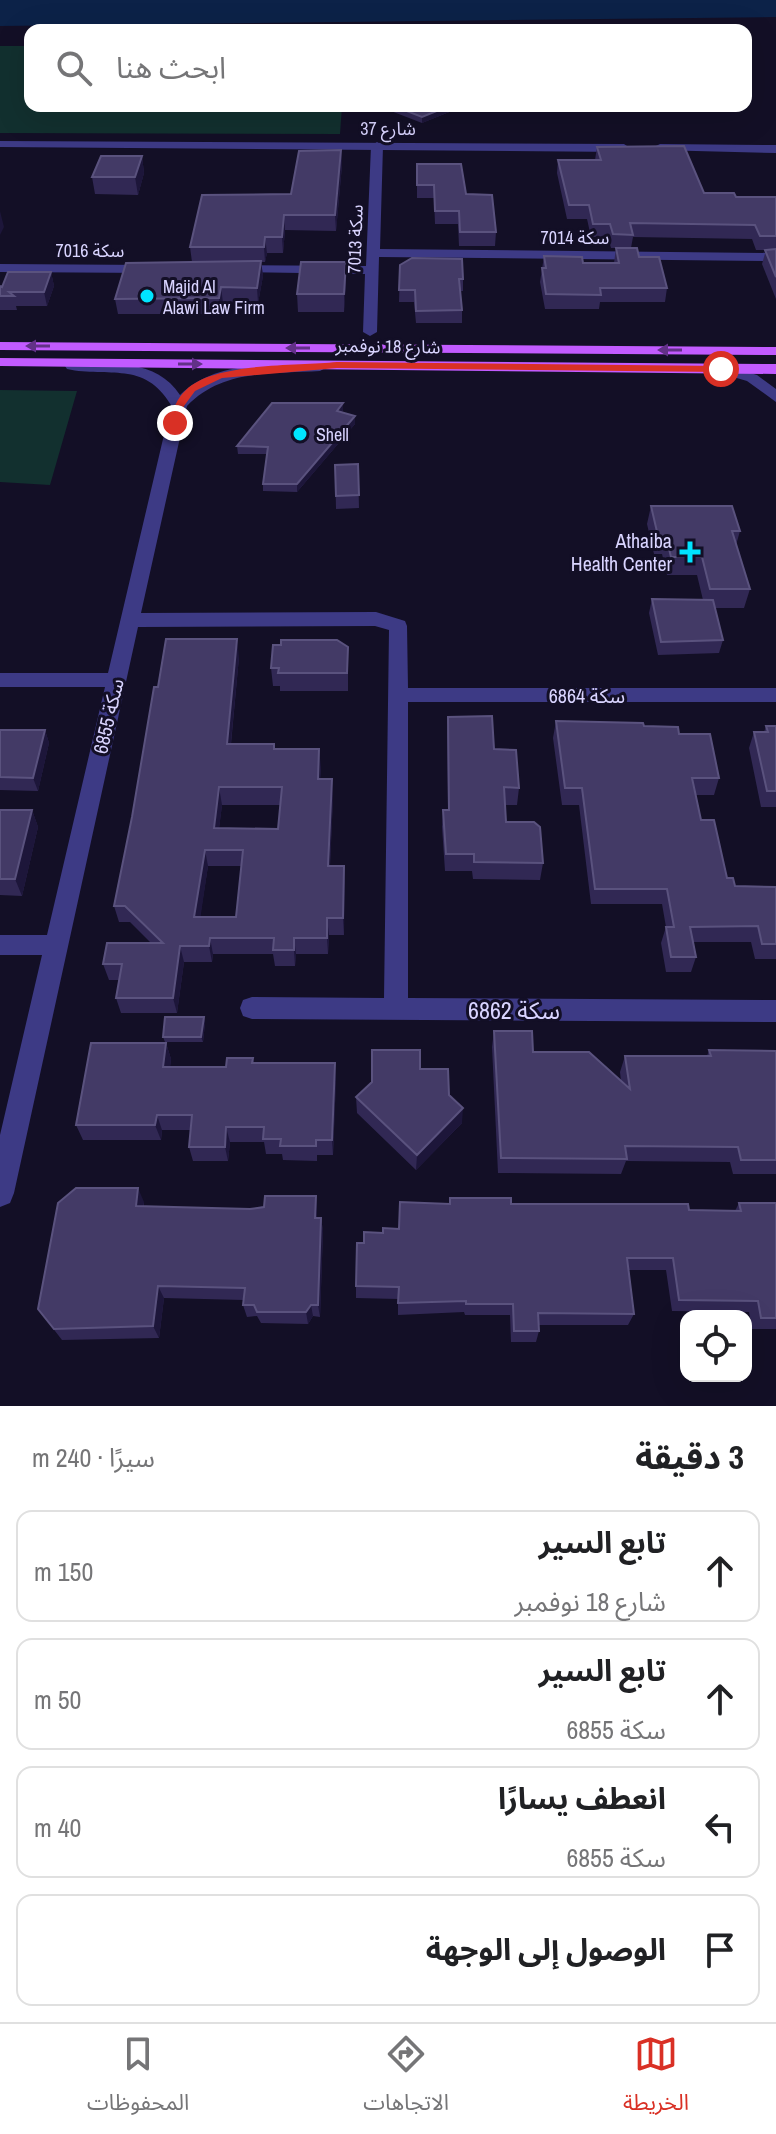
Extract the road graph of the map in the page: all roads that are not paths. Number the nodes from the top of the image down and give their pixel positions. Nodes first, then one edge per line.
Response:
1 (0, 144) edge
2 (377, 146) junction
3 (634, 148) edge
4 (650, 148) edge
5 (776, 149) edge
6 (373, 253) junction
7 (776, 257) edge
8 (0, 268) edge
9 (170, 269) edge
10 (216, 269) edge
11 (372, 270) junction
12 (370, 332) junction
13 (0, 346) edge
14 (346, 348) junction
15 (389, 348) junction
16 (776, 351) edge
17 (8, 362) edge
18 (337, 365) junction
19 (721, 369) junction
20 (776, 369) edge
21 (776, 397) edge
22 (179, 405) junction
23 (130, 620) junction
24 (0, 680) edge
25 (117, 680) junction
26 (398, 695) junction
27 (776, 695) edge
28 (0, 945) edge
29 (56, 945) junction
30 (252, 1008) dead end
31 (396, 1009) junction
32 (776, 1011) edge
33 (0, 1193) edge

1 - 2 street, شارع 37
2 - 3 street, شارع 37
2 - 6 street, سكة 7013
4 - 5 street
6 - 7 street, سكة 7014
6 - 11 street, سكة 7013
8 - 9 street, سكة 7016
10 - 11 street
11 - 12 street, سكة 7013
12 - 14 street
12 - 15 street
14 -> 13 main road, شارع 18 نوفمبر
14 - 15 main road, شارع 18 نوفمبر
16 -> 15 main road, شارع 18 نوفمبر
17 -> 18 main road, شارع 18 نوفمبر
17 - 22 street
18 - 19 main road, شارع 18 نوفمبر
18 - 22 street
19 - 20 main road, شارع 18 نوفمبر
19 - 21 street
22 - 23 street, سكة 6855
23 - 25 street, سكة 6855
23 - 26 street
24 - 25 street
25 - 29 street, سكة 6855
26 - 27 street, سكة 6864
26 - 31 street
28 - 29 street
29 - 33 street, سكة 6855
30 - 31 street, سكة 6862
31 - 32 street, سكة 6862

